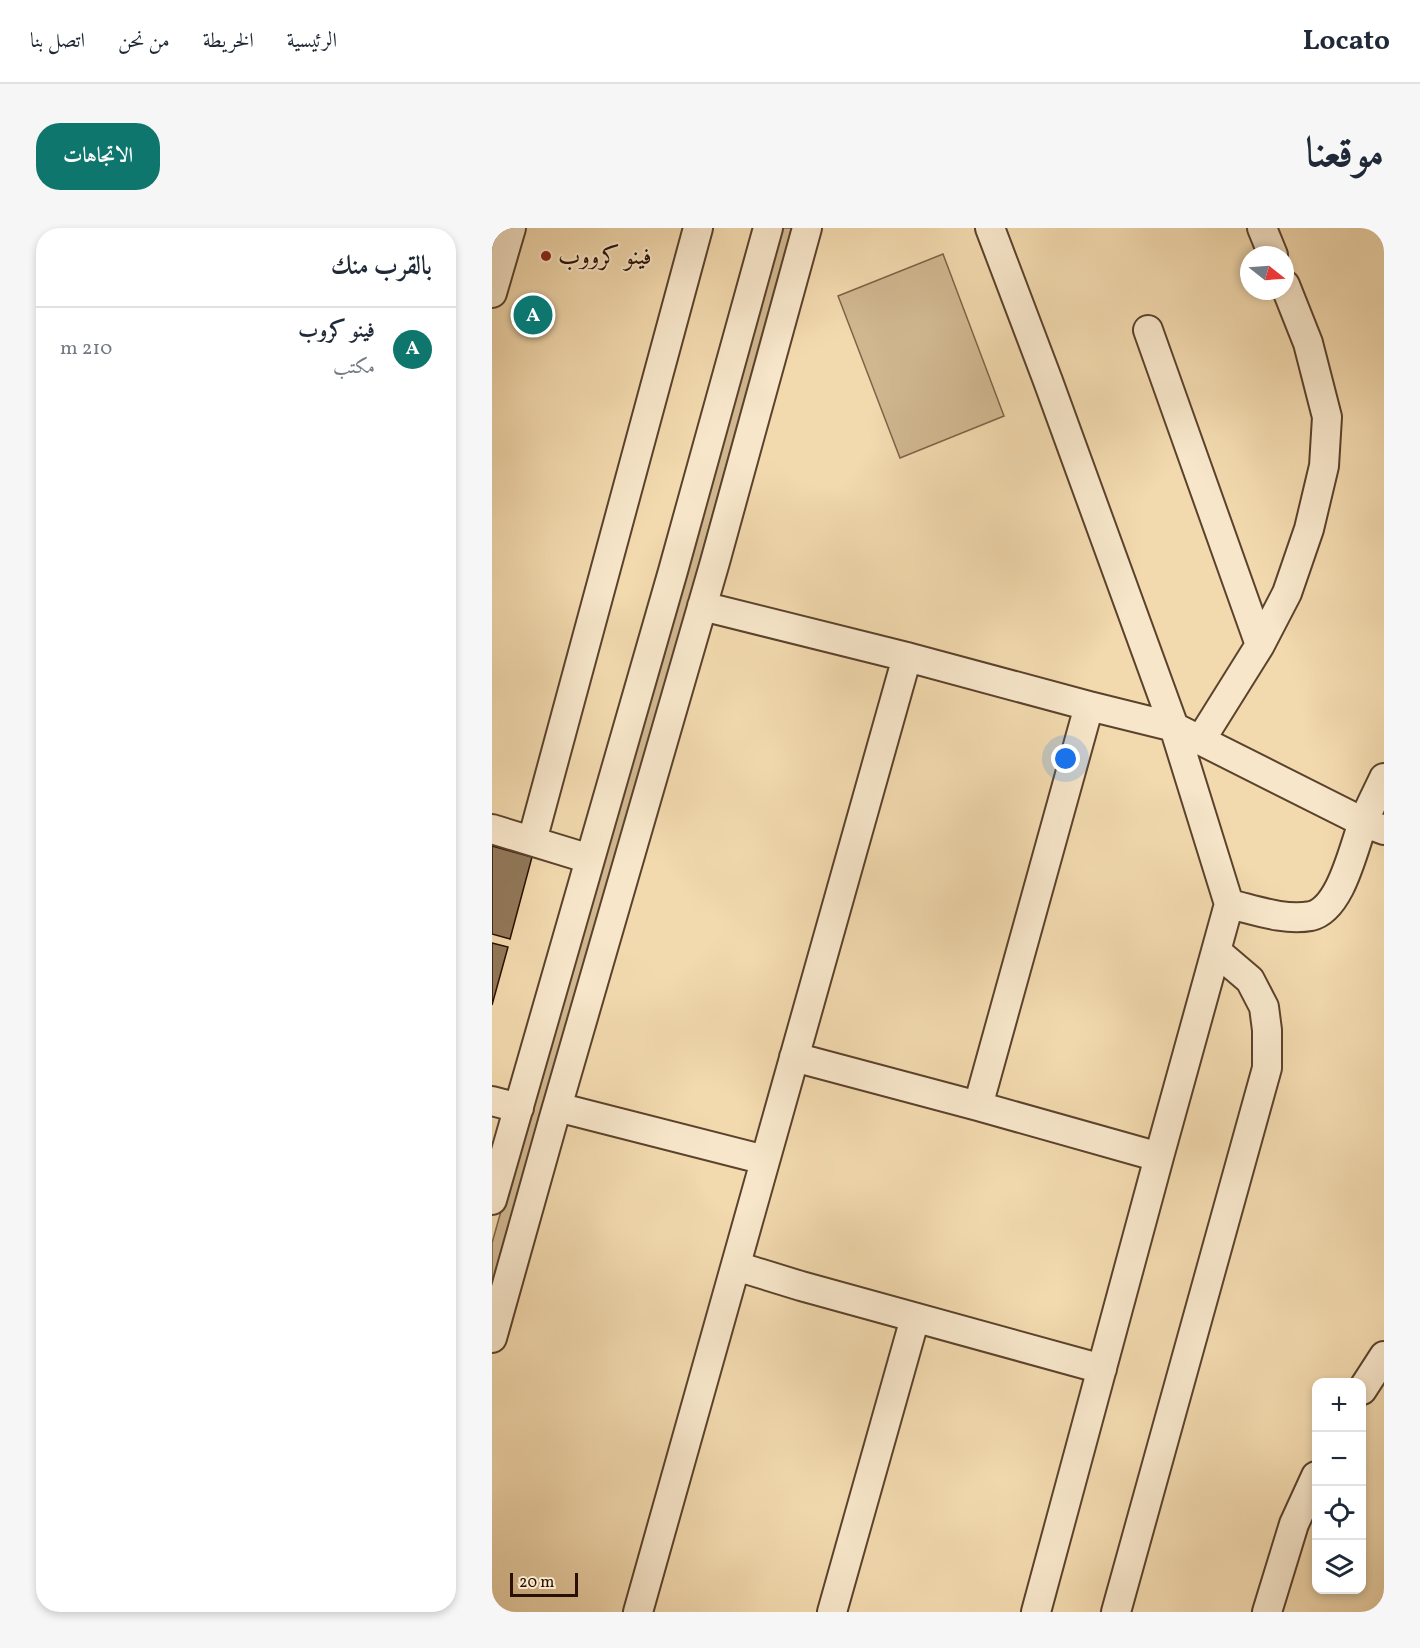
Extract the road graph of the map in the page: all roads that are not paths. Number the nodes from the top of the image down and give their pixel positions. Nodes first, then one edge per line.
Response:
1 (511, 228) edge
2 (698, 228) edge
3 (768, 228) edge
4 (807, 228) edge
5 (990, 228) edge
6 (1263, 228) edge
7 (1270, 246) edge
8 (492, 293) edge
9 (1291, 300) edge
10 (1148, 330) dead end
11 (702, 606) junction
12 (1260, 645) junction
13 (907, 657) junction
14 (1089, 706) junction
15 (1174, 727) junction
16 (1200, 741) junction
17 (1384, 778) edge
18 (1374, 826) edge
19 (492, 829) edge
20 (532, 841) junction
21 (590, 859) junction
22 (1229, 904) junction
23 (1216, 951) junction
24 (794, 1057) junction
25 (492, 1101) edge
26 (978, 1106) junction
27 (557, 1107) junction
28 (519, 1108) junction
29 (1158, 1157) junction
30 (765, 1160) junction
31 (492, 1200) edge
32 (736, 1266) junction
33 (915, 1318) junction
34 (492, 1338) edge
35 (1384, 1356) edge
36 (1102, 1369) junction
37 (1366, 1384) edge
38 (1312, 1486) edge
39 (638, 1612) edge
40 (832, 1612) edge
41 (1036, 1612) edge
42 (1116, 1612) edge
43 (1267, 1612) edge

1 - 8 street
2 - 20 street
3 - 21 street
4 - 11 street
5 - 15 street
6 - 7 street
9 - 12 street
10 - 12 street
11 - 13 street
11 - 27 street
12 - 16 street
13 - 14 street
13 - 24 street
14 - 15 street
14 - 26 street
15 - 16 street
15 - 22 street
16 - 18 street
17 - 18 street
18 - 22 street
19 - 20 street
20 - 21 street
21 - 28 street
22 - 23 street
23 - 29 street
23 - 42 street
24 - 26 street
24 - 30 street
25 - 28 street
26 - 29 street
27 - 30 street
27 - 34 street
28 - 31 street
29 - 36 street
30 - 32 street
32 - 33 street
32 - 39 street
33 - 36 street
33 - 40 street
35 - 37 street
36 - 41 street
38 - 43 street

